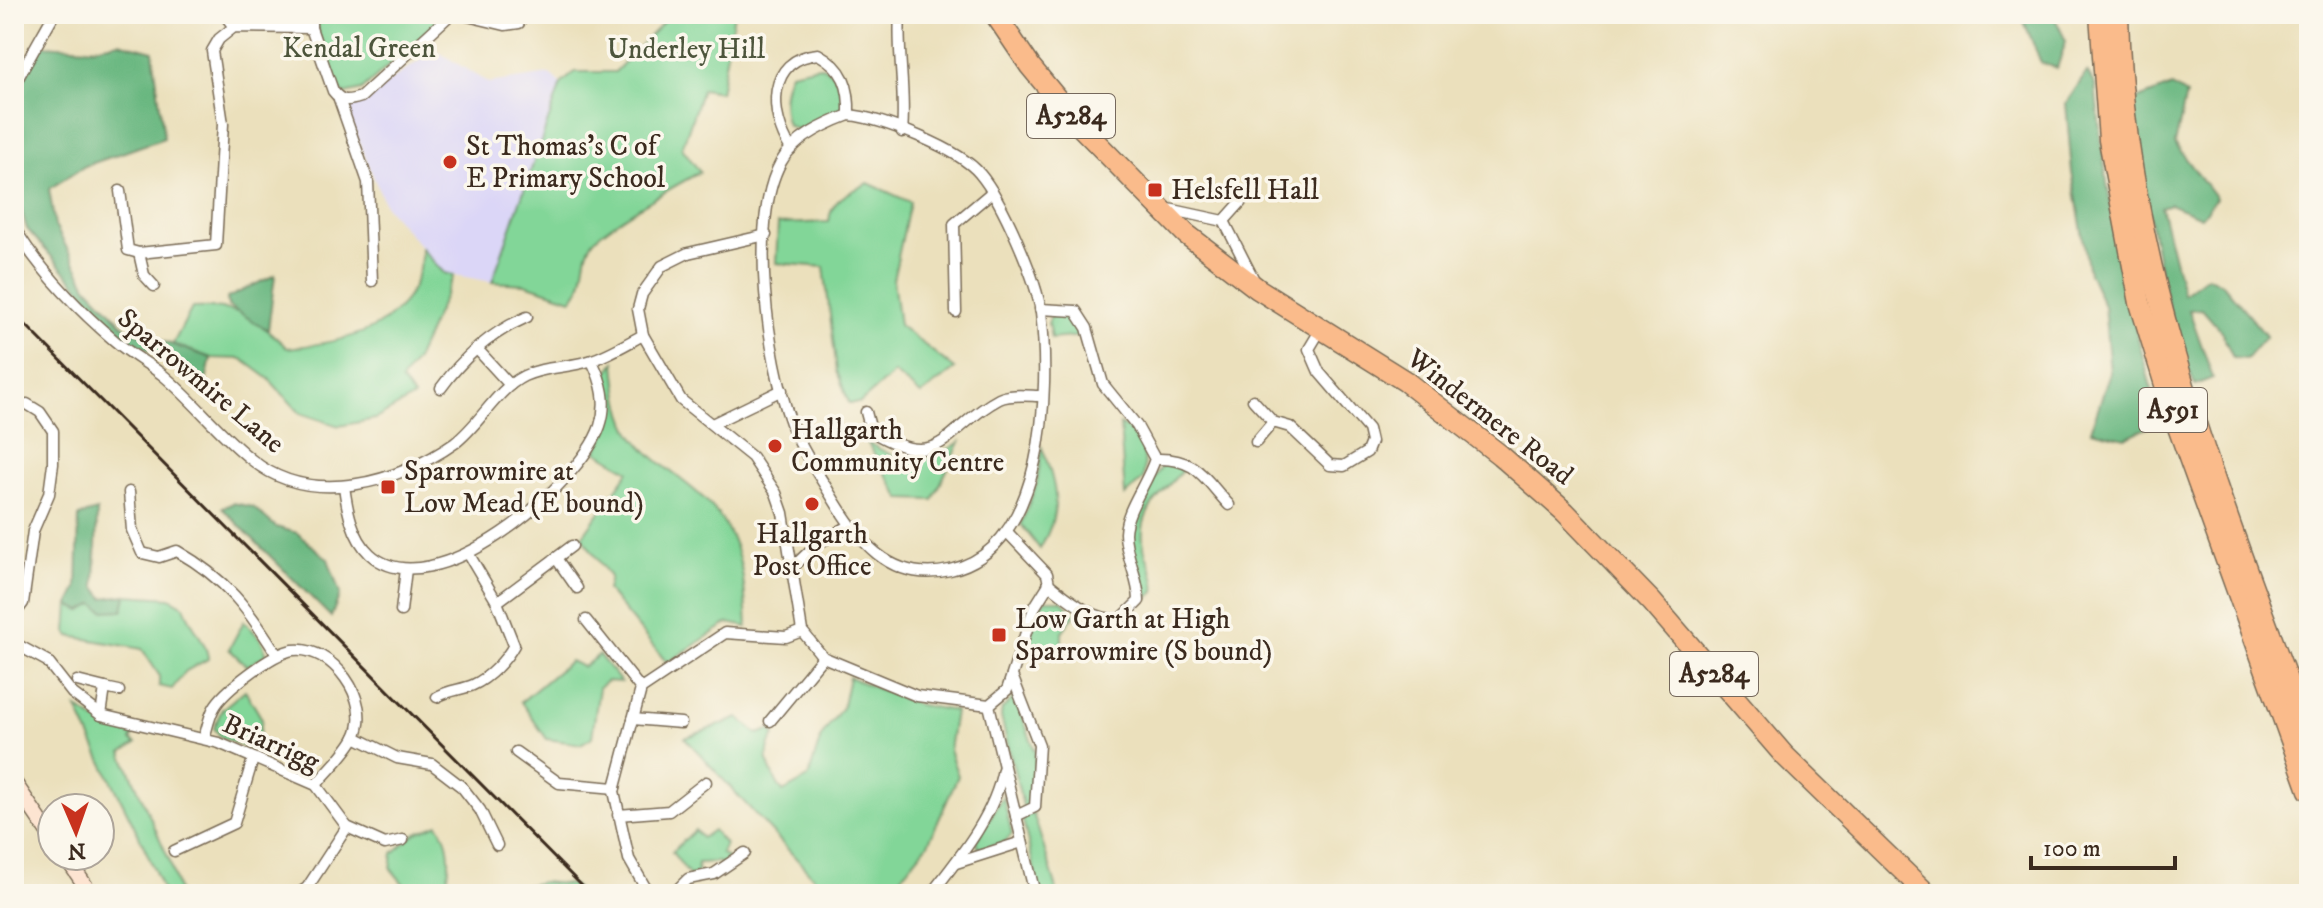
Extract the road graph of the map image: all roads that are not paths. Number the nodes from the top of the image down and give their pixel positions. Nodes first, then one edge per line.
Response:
1 (54, 14) edge
2 (224, 14) edge
3 (311, 14) edge
4 (451, 14) edge
5 (459, 14) edge
6 (522, 14) edge
7 (900, 14) edge
8 (995, 14) edge
9 (2100, 14) edge
10 (2118, 14) edge
11 (234, 27) junction
12 (311, 28) junction
13 (14, 85) edge
14 (339, 99) junction
15 (849, 115) junction
16 (902, 132) junction
17 (791, 149) junction
18 (120, 191) dead end
19 (992, 192) junction
20 (1241, 202) dead end
21 (1160, 208) junction
22 (1224, 221) junction
23 (14, 228) edge
24 (766, 235) junction
25 (139, 253) junction
26 (372, 281) dead end
27 (154, 286) dead end
28 (1258, 289) junction
29 (1040, 309) junction
30 (956, 312) dead end
31 (527, 317) dead end
32 (1321, 329) junction
33 (643, 335) junction
34 (477, 349) junction
35 (592, 361) junction
36 (510, 385) junction
37 (441, 388) dead end
38 (782, 390) junction
39 (1042, 396) junction
40 (1253, 400) dead end
41 (27, 404) dead end
42 (866, 412) dead end
43 (1273, 422) junction
44 (712, 424) junction
45 (1256, 442) dead end
46 (1155, 459) junction
47 (344, 486) junction
48 (129, 492) dead end
49 (1229, 505) dead end
50 (849, 526) junction
51 (1008, 533) junction
52 (572, 546) dead end
53 (468, 553) junction
54 (556, 558) junction
55 (793, 567) junction
56 (406, 569) junction
57 (1049, 584) junction
58 (577, 588) dead end
59 (497, 602) junction
60 (401, 611) dead end
61 (14, 615) edge
62 (586, 620) dead end
63 (802, 631) junction
64 (14, 643) edge
65 (277, 655) junction
66 (823, 657) junction
67 (1013, 678) junction
68 (77, 681) dead end
69 (105, 688) junction
70 (641, 689) junction
71 (119, 691) dead end
72 (437, 697) dead end
73 (989, 705) junction
74 (101, 715) junction
75 (633, 719) junction
76 (770, 721) dead end
77 (681, 723) dead end
78 (355, 737) junction
79 (204, 738) junction
80 (2309, 740) edge
81 (516, 752) dead end
82 (253, 759) junction
83 (1003, 765) junction
84 (14, 782) edge
85 (706, 782) dead end
86 (316, 785) junction
87 (615, 788) junction
88 (2309, 790) edge
89 (36, 814) edge
90 (618, 815) junction
91 (1016, 816) junction
92 (347, 827) junction
93 (403, 840) dead end
94 (1022, 842) junction
95 (497, 845) dead end
96 (174, 851) dead end
97 (745, 853) dead end
98 (955, 864) junction
99 (76, 872) edge
100 (306, 892) edge
101 (91, 894) edge
102 (649, 894) edge
103 (673, 894) edge
104 (931, 894) edge
105 (1035, 894) edge
106 (1927, 894) edge

1 - 13 street
2 - 11 street
3 - 12 street
4 - 14 street
5 - 6 street
7 - 16 street
8 - 21 highway, Windermere Road / A5284
9 - 88 highway, A591
10 - 80 highway, A591
11 - 12 street
11 - 25 street
12 - 14 street
14 - 26 street
15 - 16 street
15 - 17 street
15 - 17 street
16 - 19 street
17 - 24 street
18 - 25 street
19 - 29 street
19 - 30 street
20 - 22 street
21 - 22 street
21 - 28 highway, Windermere Road / A5284
22 - 28 street
23 - 47 street, Sparrowmire Lane
24 - 33 street
24 - 38 street
25 - 27 street
28 - 32 highway, Windermere Road / A5284
29 - 39 street
29 - 46 street
31 - 34 street
32 - 43 street
32 - 106 highway, Windermere Road / A5284
33 - 35 street, Sparrowmire Lane
33 - 44 street
34 - 36 street
34 - 37 street
35 - 36 street, Sparrowmire Lane
35 - 53 street
36 - 47 street, Sparrowmire Lane
38 - 44 street
38 - 50 street
39 - 42 street
39 - 51 street
40 - 43 street
41 - 61 street
43 - 45 street
44 - 55 street
46 - 49 street
46 - 57 street
47 - 56 street
48 - 65 street
50 - 51 street
50 - 55 street
51 - 57 street
52 - 54 street
53 - 56 street
53 - 59 street
54 - 58 street
54 - 59 street
55 - 63 street
56 - 60 street
57 - 67 street
59 - 72 street
62 - 70 street
63 - 66 street
63 - 70 street
64 - 74 street, Briarrigg
65 - 78 street
65 - 79 street
66 - 73 street
66 - 76 street
67 - 73 street
67 - 91 street
68 - 69 street
69 - 71 street
69 - 74 street
70 - 75 street
73 - 83 street
74 - 79 street, Briarrigg
75 - 77 street
75 - 87 street
78 - 86 street
78 - 95 street
79 - 82 street, Briarrigg
81 - 87 street
82 - 86 street, Briarrigg
82 - 96 street
83 - 91 street
83 - 98 street
84 - 89 street
85 - 90 street
86 - 92 street, Briarrigg
87 - 90 street
90 - 102 street
91 - 94 street
92 - 93 street, Briarrigg
92 - 100 street
94 - 98 street
94 - 105 street
97 - 103 street
98 - 104 street
99 - 101 street

